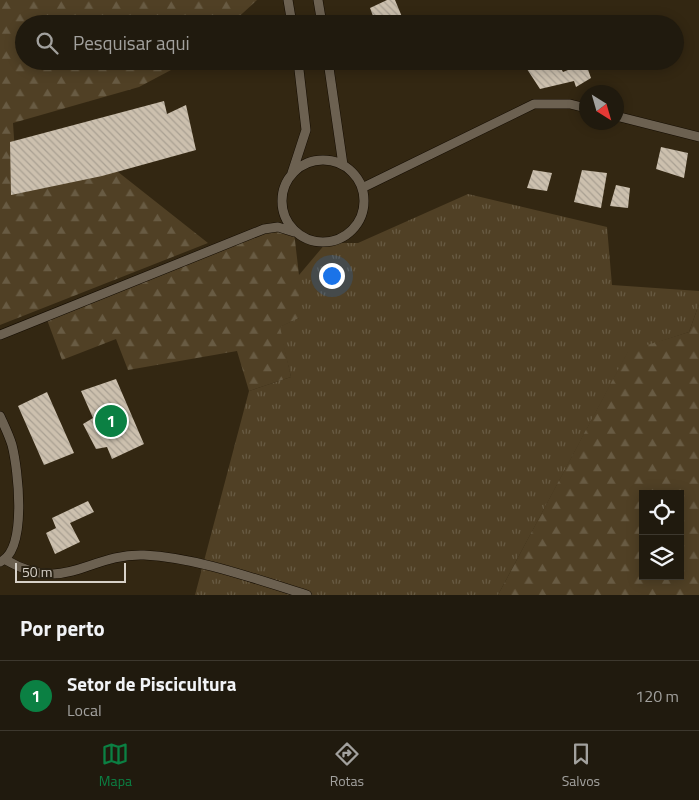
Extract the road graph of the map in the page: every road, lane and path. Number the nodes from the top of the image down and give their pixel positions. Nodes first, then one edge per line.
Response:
1 (282, 0) edge
2 (318, 0) edge
3 (288, 4) edge
4 (320, 15) edge
5 (299, 70) edge
6 (329, 70) edge
7 (579, 106) edge
8 (624, 118) edge
9 (699, 137) edge
10 (343, 166) junction
11 (292, 174) junction
12 (362, 188) junction
13 (294, 232) junction
14 (0, 335) edge
15 (0, 416) edge
16 (3, 561) edge
17 (307, 595) edge

1 - 3 lane
2 - 4 lane
5 - 11 lane
6 - 10 lane
7 - 12 lane
8 - 9 lane
10 - 11 lane
10 - 12 lane
11 - 13 lane
12 - 13 lane
13 - 14 lane
15 - 16 lane
16 - 17 lane

